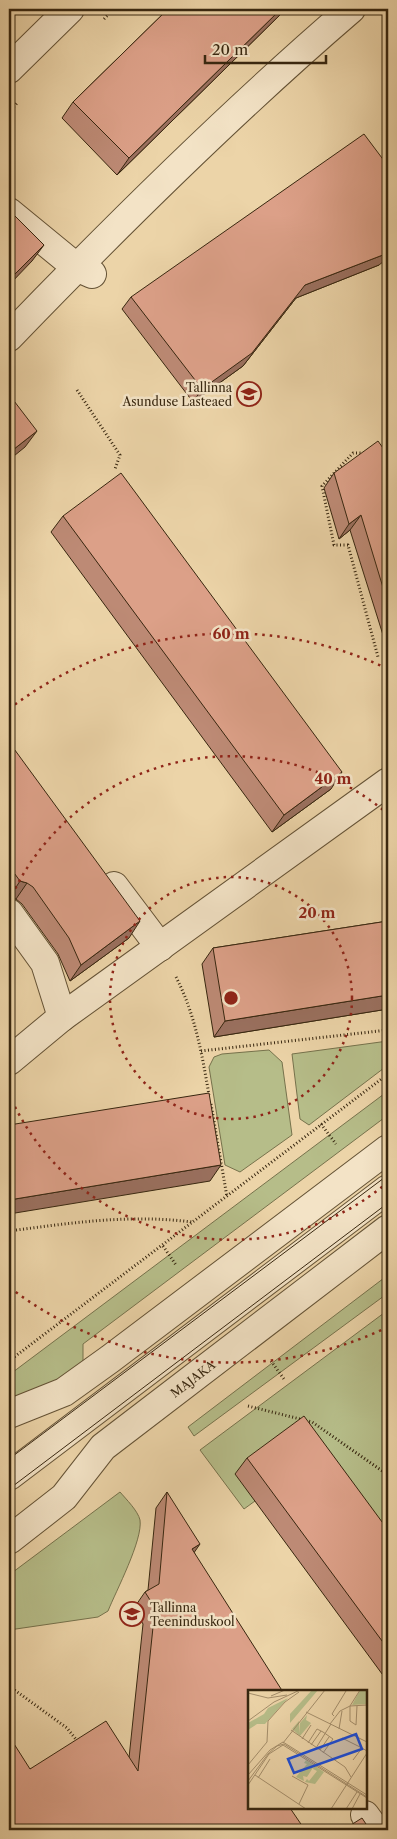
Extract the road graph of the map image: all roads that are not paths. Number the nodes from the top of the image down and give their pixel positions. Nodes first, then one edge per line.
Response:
1 (70, 9) edge
2 (351, 9) edge
3 (9, 69) edge
4 (9, 212) edge
5 (85, 271) junction
6 (9, 337) edge
7 (388, 782) edge
8 (96, 863) edge
9 (9, 913) edge
10 (160, 947) junction
11 (62, 1017) junction
12 (9, 1062) edge
13 (388, 1149) edge
14 (388, 1189) edge
15 (388, 1229) edge
16 (9, 1414) edge
17 (9, 1476) edge
18 (9, 1540) edge

1 - 3 street
2 - 5 street
4 - 5 street
5 - 6 street
7 - 10 street
8 - 10 street
9 - 11 street
10 - 11 street
11 - 12 street
13 - 16 street
14 - 17 street
15 - 18 street, MAJAKA

